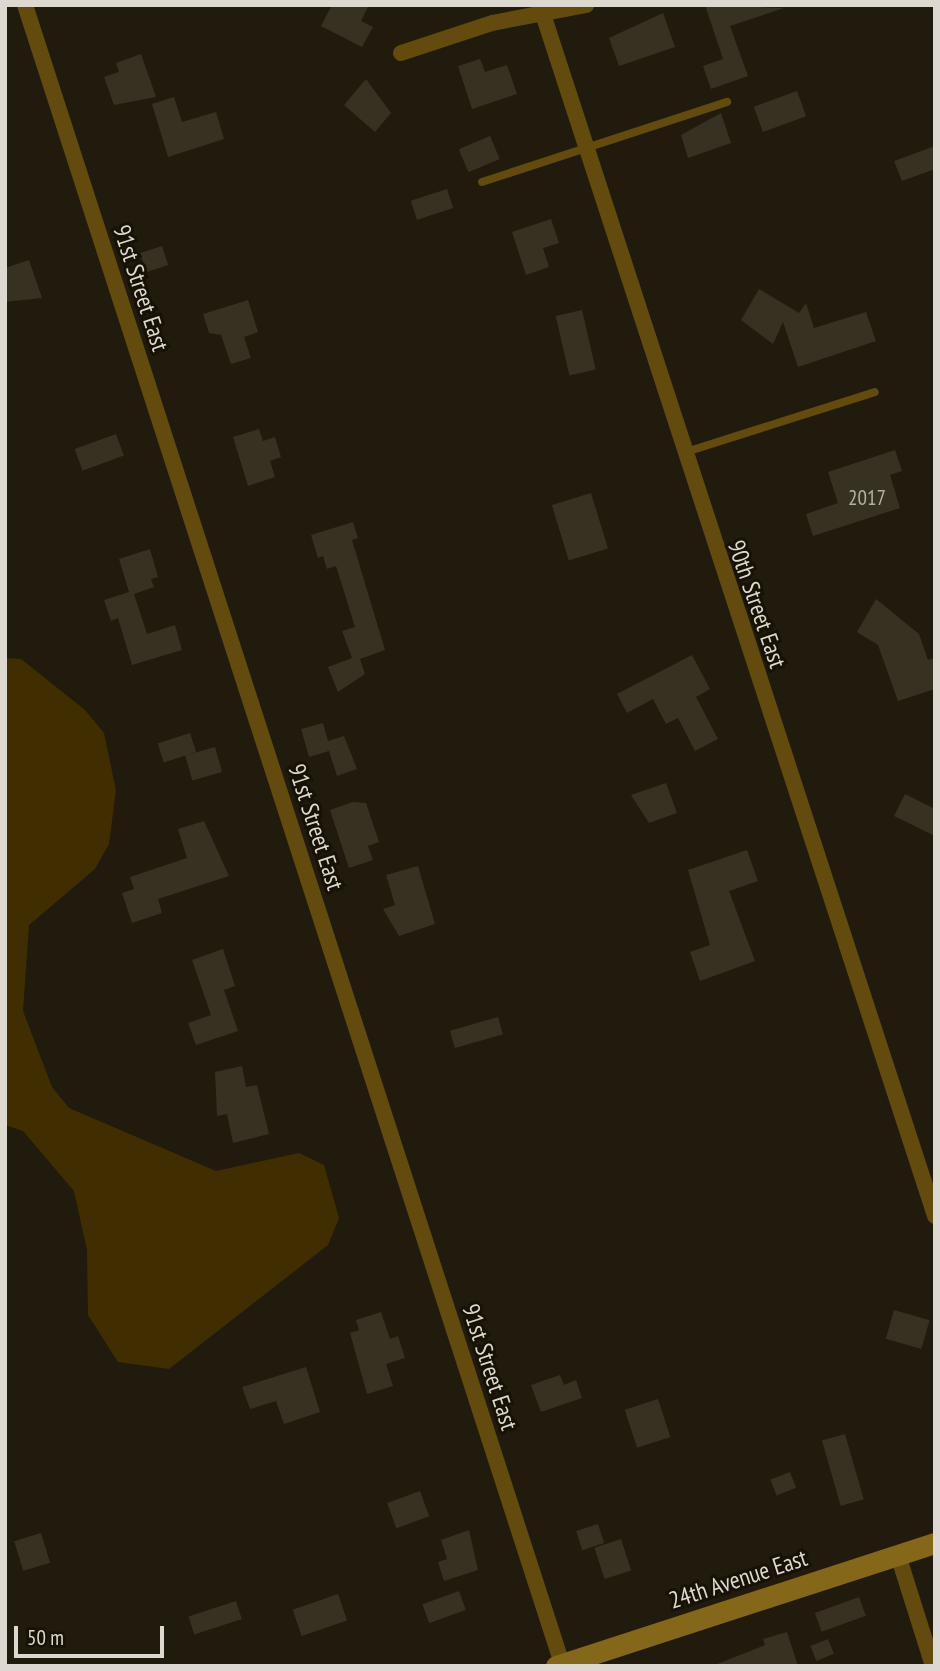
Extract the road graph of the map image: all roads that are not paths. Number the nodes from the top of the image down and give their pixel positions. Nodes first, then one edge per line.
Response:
1 (24, 5) edge
2 (586, 5) edge
3 (542, 9) edge
4 (401, 53) dead end
5 (727, 102) dead end
6 (585, 146) junction
7 (482, 183) dead end
8 (875, 392) dead end
9 (683, 453) junction
10 (935, 1216) edge
11 (935, 1543) edge
12 (898, 1555) junction
13 (559, 1665) edge
14 (933, 1666) edge

1 - 13 street, 91st Street East
2 - 3 street
3 - 4 street
3 - 6 street, 90th Street East
5 - 6 lane
6 - 7 lane
6 - 9 street, 90th Street East
8 - 9 lane
9 - 10 street, 90th Street East
11 - 12 street, 24th Avenue East
12 - 13 street, 24th Avenue East
12 - 14 street

